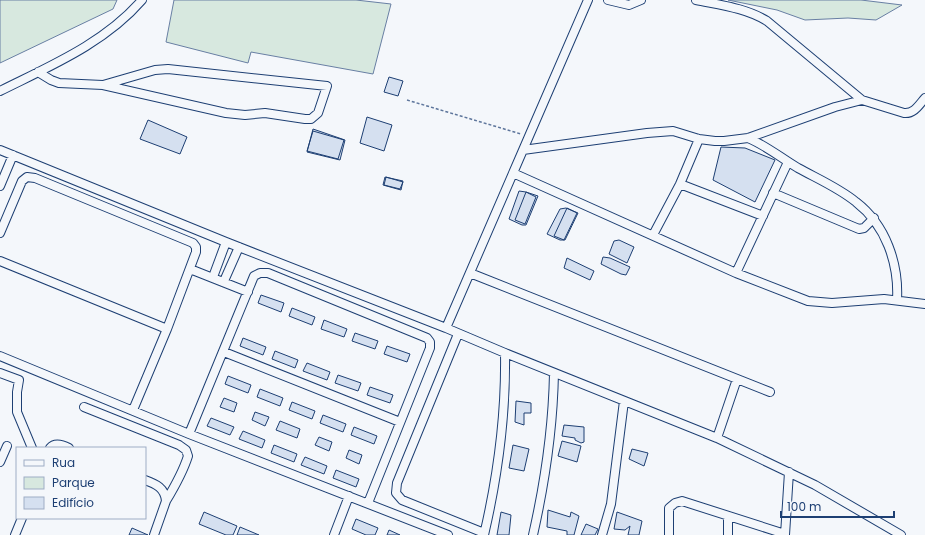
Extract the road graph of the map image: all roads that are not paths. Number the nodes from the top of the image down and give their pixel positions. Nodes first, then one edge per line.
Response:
1 (142, 0) edge
2 (588, 0) edge
3 (608, 0) edge
4 (641, 0) edge
5 (696, 0) edge
6 (38, 72) junction
7 (103, 85) junction
8 (0, 91) edge
9 (925, 98) edge
10 (862, 100) junction
11 (748, 138) junction
12 (699, 139) junction
13 (0, 150) edge
14 (522, 150) junction
15 (13, 155) junction
16 (788, 162) junction
17 (513, 173) junction
18 (680, 184) junction
19 (0, 186) edge
20 (773, 194) junction
21 (763, 216) junction
22 (874, 218) junction
23 (0, 233) edge
24 (653, 236) junction
25 (226, 242) junction
26 (239, 247) junction
27 (0, 261) edge
28 (190, 269) junction
29 (470, 273) junction
30 (736, 273) junction
31 (213, 277) junction
32 (224, 281) junction
33 (248, 292) junction
34 (897, 300) junction
35 (925, 304) edge
36 (167, 328) junction
37 (446, 328) junction
38 (458, 334) junction
39 (224, 352) junction
40 (505, 353) junction
41 (0, 356) edge
42 (0, 373) edge
43 (554, 373) junction
44 (737, 379) junction
45 (770, 392) dead end
46 (624, 401) junction
47 (84, 406) dead end
48 (133, 410) junction
49 (400, 422) junction
50 (189, 434) junction
51 (717, 438) junction
52 (6, 446) dead end
53 (32, 447) edge
54 (51, 447) edge
55 (66, 447) edge
56 (0, 462) edge
57 (789, 472) junction
58 (146, 480) edge
59 (349, 496) junction
60 (166, 501) junction
61 (368, 503) junction
62 (728, 516) junction
63 (22, 519) edge
64 (484, 534) edge
65 (785, 534) edge
66 (15, 535) edge
67 (154, 535) edge
68 (334, 535) edge
69 (448, 535) edge
70 (534, 535) edge
71 (602, 535) edge
72 (669, 535) edge
73 (728, 535) edge
74 (901, 535) edge

1 - 6 street
2 - 14 street
3 - 4 street
5 - 10 street
6 - 7 street
6 - 8 street
7 - 7 street
9 - 10 street
10 - 11 street
11 - 12 street
11 - 16 street
12 - 14 street
12 - 18 street
13 - 15 street
14 - 17 street
15 - 19 street
15 - 25 street
16 - 20 street
16 - 22 street
17 - 24 street
17 - 29 street
18 - 21 street
18 - 24 street
20 - 21 street
20 - 22 street
21 - 30 street
22 - 34 street
23 - 28 street
24 - 30 street
25 - 26 street
25 - 31 street
26 - 32 street
26 - 37 street
27 - 36 street
28 - 31 street
28 - 36 street
29 - 37 street
29 - 44 street
30 - 34 street
31 - 32 street
32 - 33 street
33 - 39 street
33 - 49 street
34 - 35 street
36 - 48 street
37 - 38 street
38 - 40 street
38 - 64 street
39 - 49 street
39 - 50 street
40 - 43 street
40 - 64 street
41 - 48 street
42 - 53 street
43 - 46 street
43 - 70 street
44 - 45 street
44 - 51 street
46 - 51 street
46 - 71 street
47 - 60 street
48 - 50 street
49 - 61 street
50 - 59 street
51 - 57 street
52 - 56 street
54 - 55 street
57 - 65 street
57 - 74 street
58 - 60 street
59 - 61 street
59 - 68 street
60 - 67 street
61 - 69 street
62 - 65 street
62 - 72 street
62 - 73 street
63 - 66 street

